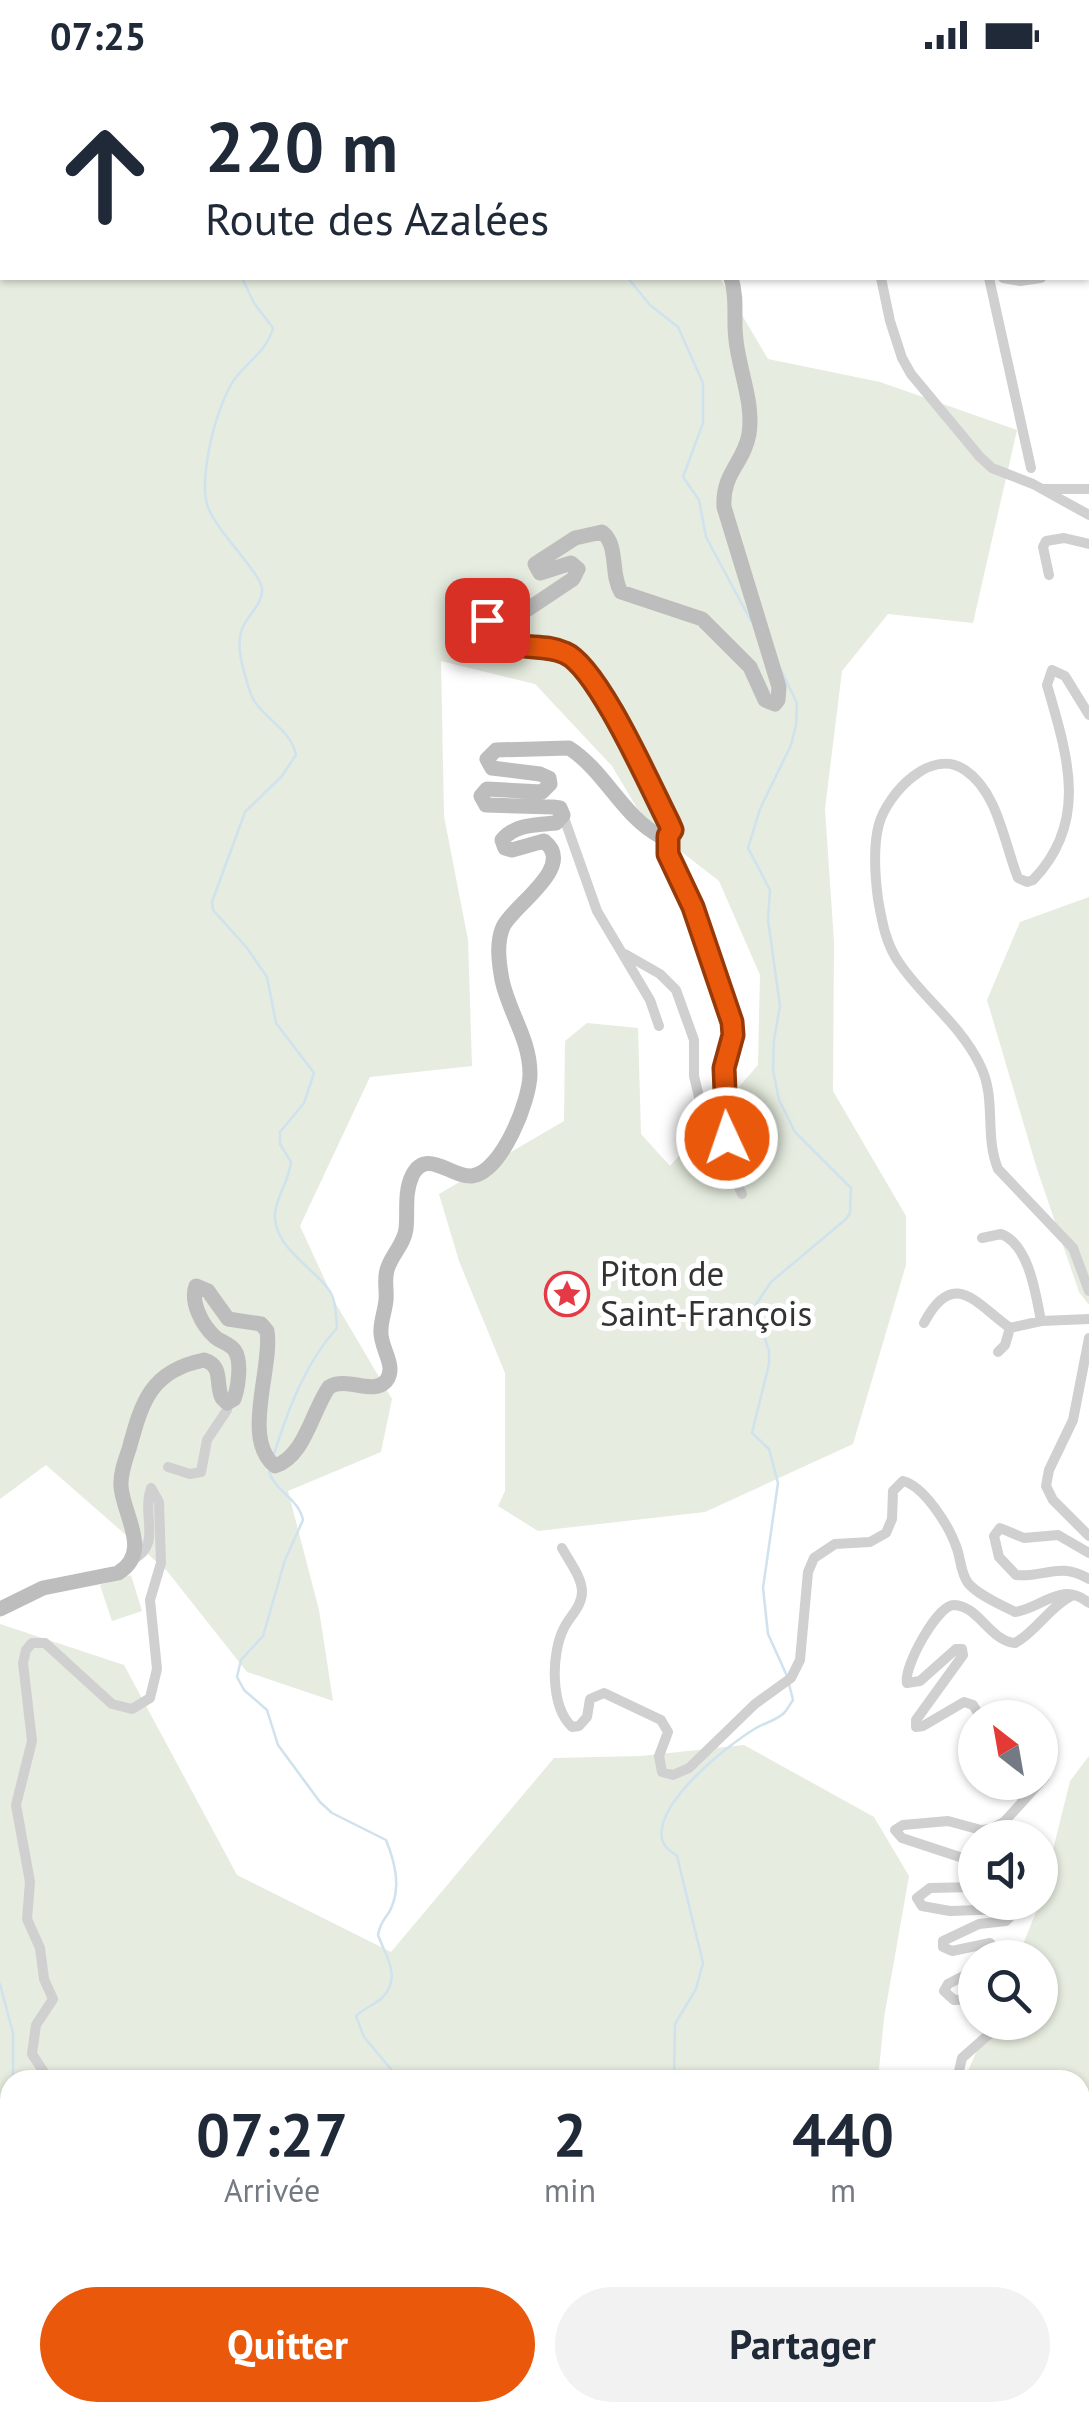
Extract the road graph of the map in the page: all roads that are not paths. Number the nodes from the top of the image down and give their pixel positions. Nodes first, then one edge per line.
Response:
1 (732, 280) edge
2 (882, 280) edge
3 (989, 280) edge
4 (1031, 468) dead end
5 (1089, 488) edge
6 (1043, 490) junction
7 (1089, 515) edge
8 (1089, 544) edge
9 (1049, 575) dead end
10 (1089, 715) edge
11 (563, 815) junction
12 (668, 836) junction
13 (620, 951) junction
14 (658, 1026) dead end
15 (706, 1126) dead end
16 (742, 1194) dead end
17 (982, 1238) dead end
18 (1089, 1290) edge
19 (1089, 1319) edge
20 (1041, 1321) junction
21 (924, 1322) dead end
22 (1010, 1328) junction
23 (1089, 1338) edge
24 (998, 1352) dead end
25 (228, 1402) junction
26 (168, 1467) dead end
27 (1089, 1536) edge
28 (562, 1548) dead end
29 (1089, 1552) edge
30 (132, 1560) junction
31 (1089, 1579) edge
32 (1071, 1596) junction
33 (1089, 1603) edge
34 (0, 1609) edge
35 (958, 1706) edge
36 (1021, 1800) edge
37 (1003, 1820) edge
38 (958, 1824) edge
39 (958, 1856) edge
40 (958, 1887) edge
41 (958, 1910) edge
42 (1008, 1920) edge
43 (958, 1950) edge
44 (958, 1979) edge
45 (958, 2000) edge
46 (982, 2040) edge
47 (42, 2070) edge
48 (959, 2070) edge

1 - 12 main road
2 - 6 street
3 - 4 street
5 - 6 street
6 - 7 street
8 - 9 street
10 - 18 street
11 - 12 main road
11 - 13 street
11 - 25 main road
12 - 16 street
13 - 14 street
13 - 15 street
17 - 20 street
19 - 20 street
20 - 22 street
21 - 22 street
22 - 24 street
23 - 27 street
25 - 26 street
25 - 30 main road
28 - 32 street
29 - 31 street
30 - 34 main road
30 - 47 street
32 - 33 street
32 - 35 street
36 - 37 street
38 - 39 street
40 - 41 street
42 - 43 street
44 - 45 street
46 - 48 street

